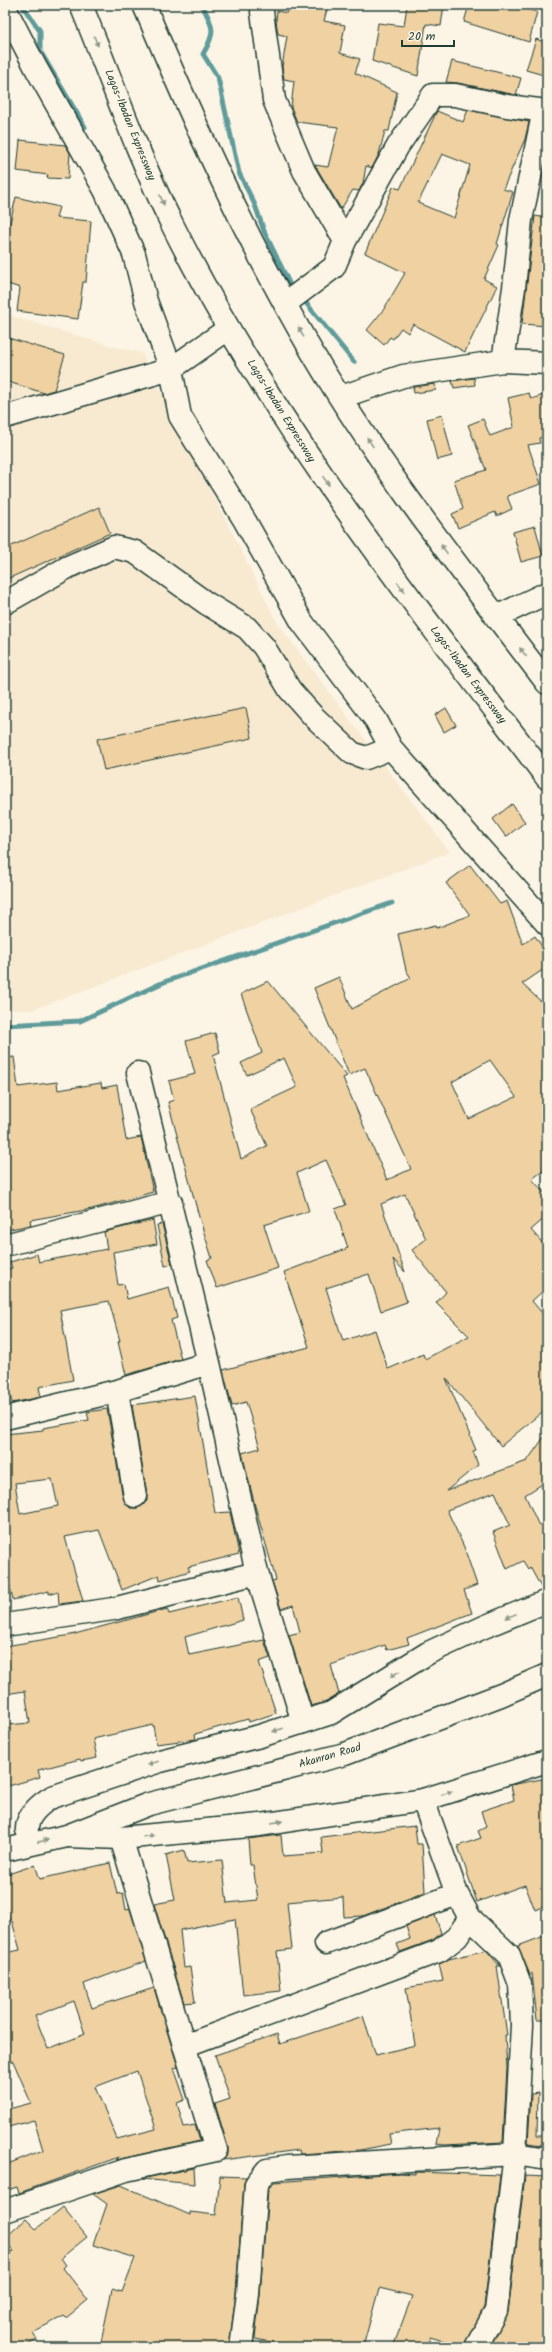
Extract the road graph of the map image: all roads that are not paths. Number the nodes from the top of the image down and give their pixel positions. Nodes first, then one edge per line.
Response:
1 (81, 5) edge
2 (144, 5) edge
3 (263, 5) edge
4 (5, 8) edge
5 (546, 110) edge
6 (345, 241) junction
7 (286, 303) junction
8 (228, 329) junction
9 (503, 361) junction
10 (547, 363) edge
11 (171, 369) junction
12 (341, 397) junction
13 (5, 417) edge
14 (547, 593) edge
15 (5, 603) edge
16 (496, 617) junction
17 (547, 683) edge
18 (391, 748) junction
19 (547, 778) edge
20 (547, 924) edge
21 (138, 1073) dead end
22 (171, 1202) junction
23 (5, 1244) edge
24 (210, 1363) junction
25 (117, 1391) junction
26 (5, 1418) edge
27 (135, 1496) dead end
28 (256, 1573) junction
29 (547, 1601) edge
30 (5, 1624) edge
31 (547, 1675) edge
32 (303, 1722) junction
33 (547, 1761) edge
34 (423, 1800) junction
35 (107, 1820) junction
36 (27, 1830) junction
37 (67, 1836) junction
38 (5, 1837) edge
39 (121, 1838) junction
40 (5, 1850) edge
41 (457, 1894) junction
42 (470, 1918) junction
43 (326, 1943) dead end
44 (184, 2046) junction
45 (515, 2154) junction
46 (547, 2159) edge
47 (5, 2211) edge
48 (241, 2347) edge
49 (476, 2347) edge

1 -> 8 main road, Lagos-Ibadan Expressway
2 - 7 main road
3 - 6 main road
4 - 11 main road
5 - 6 main road
5 - 9 main road
6 - 7 main road
12 -> 7 main road
8 - 11 main road
8 -> 19 main road, Lagos-Ibadan Expressway
9 - 10 main road
9 - 12 main road
11 - 13 main road
11 - 18 main road
16 -> 12 main road
14 - 16 main road
15 - 18 main road
17 -> 16 main road
18 - 20 main road
21 - 22 main road
22 - 23 main road
22 - 24 main road
24 - 25 main road
24 - 28 main road
25 - 26 main road
25 - 27 main road
28 - 30 main road
28 - 32 main road
29 -> 32 main road
31 - 35 main road, Akanran Road
32 -> 36 main road
34 -> 33 main road
39 -> 34 main road
34 - 41 main road
35 - 36 main road, Akanran Road
35 - 37 main road, Akanran Road
36 - 38 main road, Akanran Road
37 - 39 main road
40 -> 37 main road, Akanran Road
39 - 44 main road
41 - 42 main road
41 - 43 main road
42 - 44 main road
42 - 45 main road
44 - 47 main road
45 - 46 main road
45 - 48 main road
45 - 49 main road

